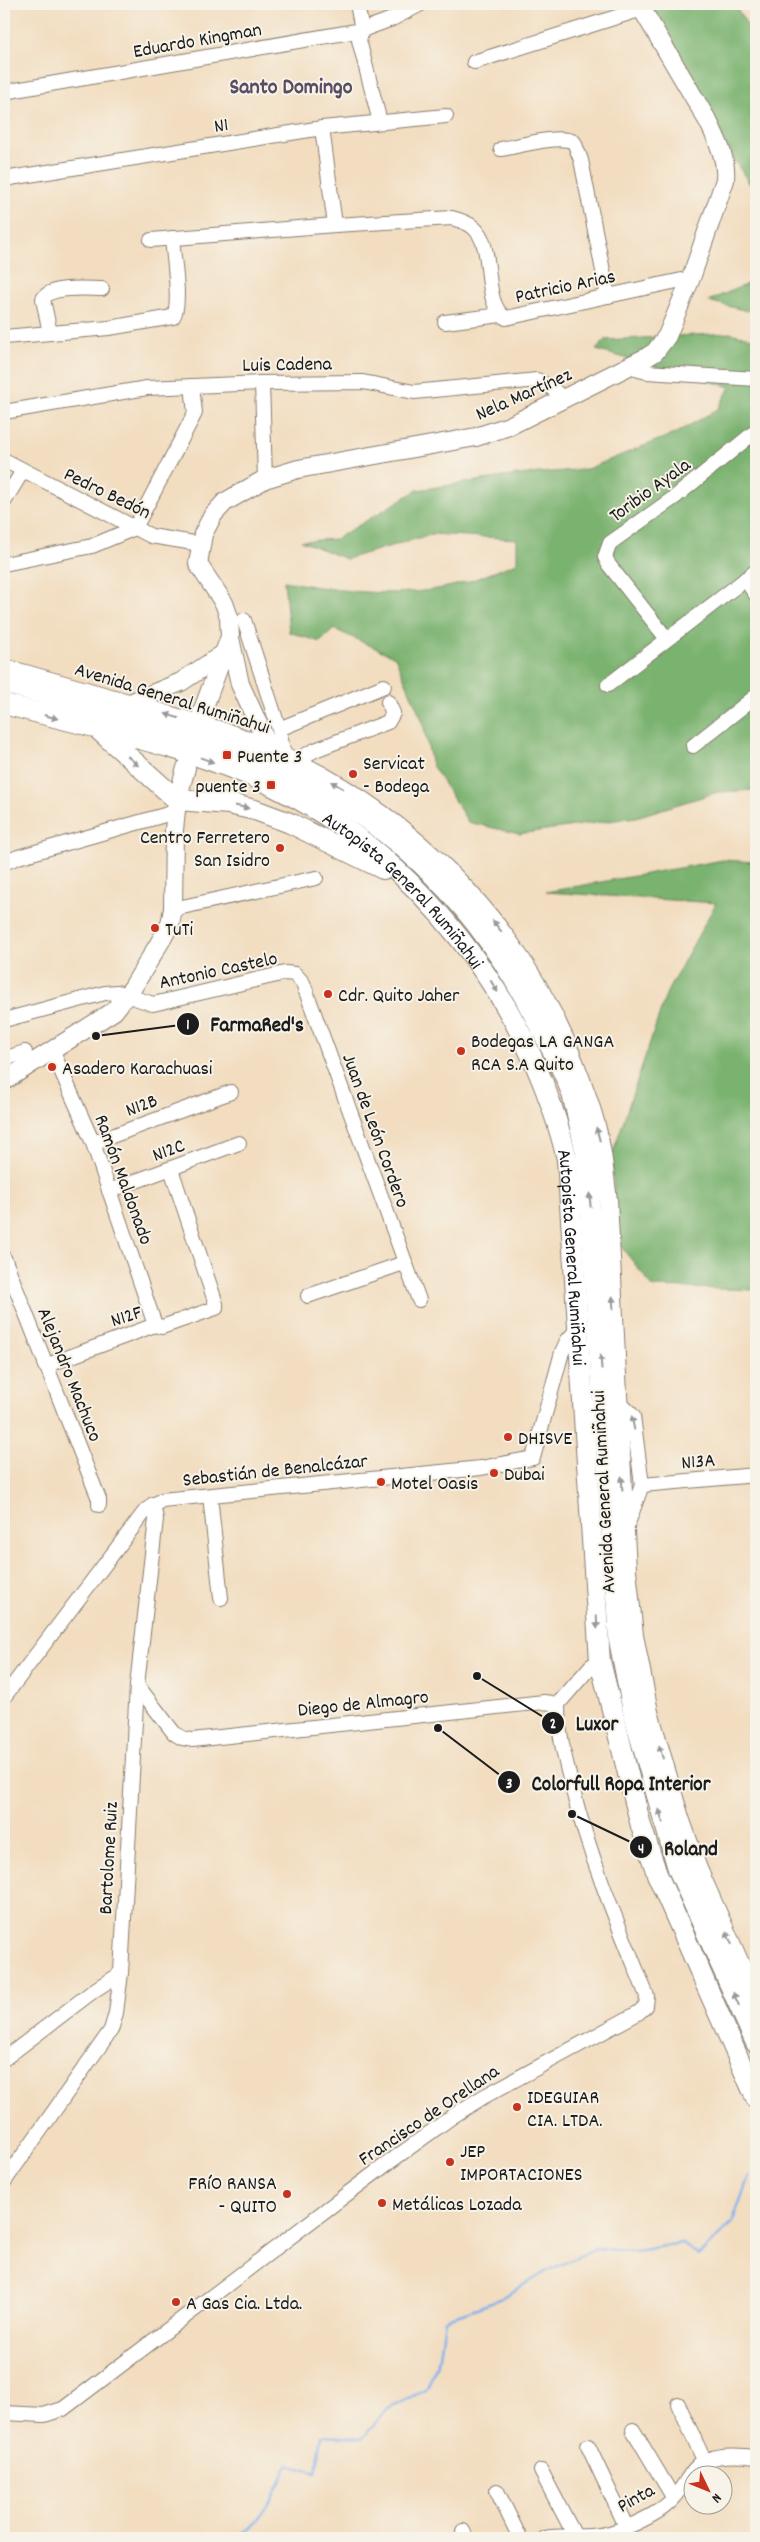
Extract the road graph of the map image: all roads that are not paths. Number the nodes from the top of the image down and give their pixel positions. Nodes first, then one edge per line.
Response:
1 (357, 4) edge
2 (421, 4) edge
3 (640, 6) edge
4 (362, 30) junction
5 (474, 62) dead end
6 (4, 92) edge
7 (446, 116) dead end
8 (380, 122) junction
9 (322, 128) junction
10 (501, 149) dead end
11 (4, 179) edge
12 (335, 225) junction
13 (172, 238) junction
14 (151, 240) dead end
15 (691, 278) junction
16 (102, 289) dead end
17 (608, 296) junction
18 (501, 315) junction
19 (444, 322) dead end
20 (50, 333) junction
21 (4, 337) edge
22 (633, 365) junction
23 (756, 379) edge
24 (262, 383) junction
25 (192, 386) junction
26 (564, 400) junction
27 (4, 412) edge
28 (756, 431) edge
29 (4, 460) edge
30 (22, 472) junction
31 (265, 479) junction
32 (4, 502) edge
33 (135, 528) junction
34 (200, 544) junction
35 (4, 564) edge
36 (756, 571) edge
37 (745, 579) junction
38 (756, 595) edge
39 (244, 620) dead end
40 (230, 637) junction
41 (667, 639) junction
42 (223, 654) junction
43 (4, 668) edge
44 (182, 682) junction
45 (4, 683) edge
46 (211, 684) junction
47 (608, 685) dead end
48 (384, 686) dead end
49 (756, 696) edge
50 (246, 699) junction
51 (388, 702) dead end
52 (130, 703) junction
53 (4, 704) edge
54 (202, 712) dead end
55 (96, 728) junction
56 (279, 729) junction
57 (693, 746) dead end
58 (283, 756) junction
59 (186, 768) dead end
60 (176, 806) junction
61 (4, 863) edge
62 (316, 878) dead end
63 (406, 880) junction
64 (173, 909) junction
65 (295, 974) joint
66 (126, 996) junction
67 (4, 1020) edge
68 (52, 1050) junction
69 (25, 1052) dead end
70 (4, 1059) edge
71 (4, 1081) edge
72 (230, 1092) dead end
73 (93, 1143) junction
74 (239, 1143) dead end
75 (171, 1169) junction
76 (110, 1191) junction
77 (4, 1258) edge
78 (404, 1263) junction
79 (308, 1296) dead end
80 (419, 1300) dead end
81 (155, 1325) junction
82 (580, 1327) junction
83 (45, 1366) junction
84 (618, 1401) junction
85 (756, 1475) edge
86 (642, 1484) junction
87 (210, 1496) junction
88 (153, 1504) junction
89 (100, 1505) dead end
90 (625, 1532) junction
91 (221, 1598) dead end
92 (600, 1661) junction
93 (137, 1685) junction
94 (4, 1696) edge
95 (558, 1704) junction
96 (121, 1973) junction
97 (753, 1988) edge
98 (756, 1999) edge
99 (756, 2043) edge
100 (4, 2059) edge
101 (756, 2098) edge
102 (4, 2182) edge
103 (678, 2404) dead end
104 (4, 2413) edge
105 (633, 2430) dead end
106 (588, 2446) dead end
107 (756, 2457) edge
108 (704, 2460) junction
109 (541, 2471) dead end
110 (497, 2491) dead end
111 (673, 2498) junction
112 (626, 2526) junction
113 (575, 2536) junction
114 (520, 2538) edge
115 (544, 2538) edge

1 - 4 street
2 - 4 street, Eduardo Kingman
3 - 5 street
3 - 15 main road, Nela Martínez
4 - 6 street, Eduardo Kingman
4 - 8 street
7 - 8 street, N1
8 - 9 street, N1
9 - 11 street, N1
9 - 12 street
10 - 17 street
12 - 13 street, Patricio Arias
12 - 18 street, Patricio Arias
13 - 14 street, Patricio Arias
13 - 20 street
15 - 17 street, Patricio Arias
15 - 22 main road, Nela Martínez
16 - 20 street
17 - 18 street, Patricio Arias
18 - 19 street
20 - 21 street
22 - 23 street
22 - 26 main road, Nela Martínez
24 - 25 street, Luis Cadena
24 - 26 street, Luis Cadena
24 - 31 street
25 - 27 street, Luis Cadena
25 - 33 street
26 - 31 main road, Nela Martínez
28 - 41 street, Toribio Ayala
29 - 30 street, Pedro Bedón
30 - 32 street
30 - 33 street, Pedro Bedón
31 - 34 main road, Nela Martínez
33 - 34 street, Pedro Bedón
33 - 35 street
34 - 40 main road, Nela Martínez
36 - 37 street
37 - 38 street
37 - 41 street
39 - 56 street
40 - 42 main road
40 - 50 main road, Nela Martínez
41 - 47 street
42 - 44 main road
42 - 46 main road
43 - 52 main road, Avenida General Rumiñahui
44 - 46 main road
44 - 52 main road
99 -> 45 highway, Autopista General Rumiñahui
46 - 50 main road
46 - 54 main road
48 - 56 street
49 - 57 street
50 - 58 main road, Nela Martínez
51 - 58 street
58 -> 52 main road, Avenida General Rumiñahui
53 -> 55 highway, Autopista General Rumiñahui
55 -> 60 highway
55 -> 63 highway, Autopista General Rumiñahui
56 - 58 street
84 -> 58 main road, Avenida General Rumiñahui
59 - 60 main road
60 - 61 street
60 -> 63 highway
60 - 64 main road
62 - 64 street
63 -> 82 highway, Autopista General Rumiñahui
64 - 66 main road
65 - 66 street, Antonio Castelo
65 - 78 street, Juan de León Cordero
66 - 67 street, Antonio Castelo
66 - 68 main road
68 - 71 main road
68 - 73 street, Ramón Maldonado
69 - 70 street
72 - 73 street, N12B
73 - 76 street, Ramón Maldonado
74 - 75 street, N12C
75 - 76 street, N12C
75 - 81 street, N12F
76 - 81 street, Ramón Maldonado
77 - 83 street, Alejandro Machuco
78 - 79 street
78 - 80 street, Juan de León Cordero
81 - 83 street, N12F
82 - 87 street, Sebastián de Benalcázar
82 -> 92 highway, Autopista General Rumiñahui
83 - 89 street, Alejandro Machuco
86 -> 84 street
90 -> 84 main road, Avenida General Rumiñahui
85 - 86 street, N13A
86 - 90 street
87 - 88 street, Sebastián de Benalcázar
87 - 91 street
88 - 93 street, Bartolome Ruiz
88 - 94 street
97 -> 90 main road, Avenida General Rumiñahui
92 - 95 street
92 - 101 highway, Autopista General Rumiñahui
93 - 95 street, Diego de Almagro
93 - 96 street, Bartolome Ruiz
95 - 104 street, Francisco de Orellana
96 - 100 street
96 - 102 street, Bartolome Ruiz
97 - 98 main road, Avenida General Rumiñahui
103 - 108 street
105 - 111 street
106 - 112 street
107 - 108 street
108 - 111 street, Pinta
109 - 113 street
110 - 114 street
111 - 112 street, Pinta
112 - 113 street, Pinta
113 - 115 street, Pinta

